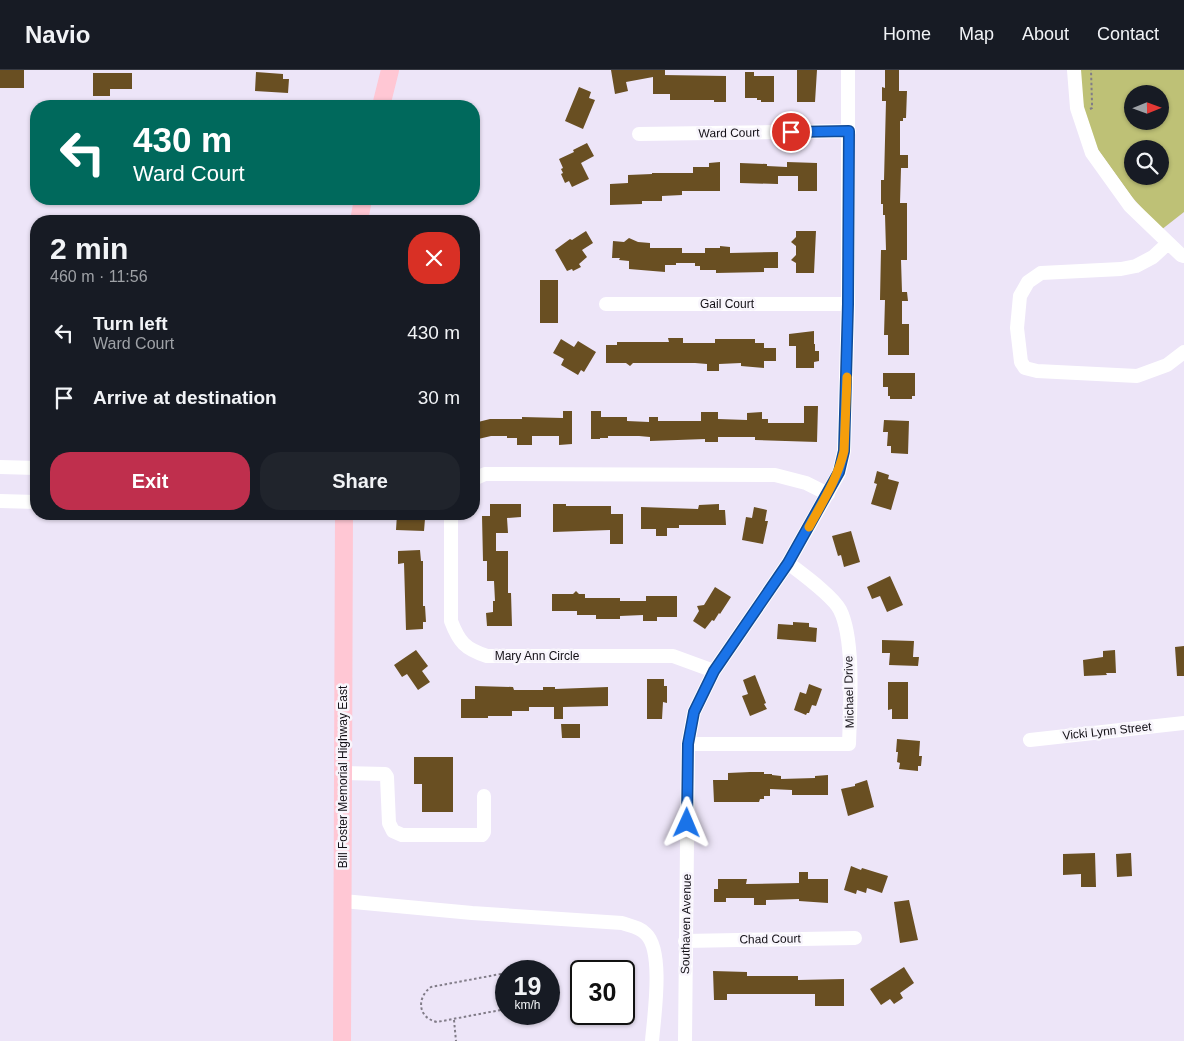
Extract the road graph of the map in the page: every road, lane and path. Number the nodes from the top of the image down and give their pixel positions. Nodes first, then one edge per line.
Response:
1 (390, 70) edge
2 (848, 70) edge
3 (1074, 70) edge
4 (382, 100) edge
5 (849, 131) junction
6 (639, 134) dead end
7 (1168, 243) junction
8 (1183, 258) edge
9 (606, 304) dead end
10 (848, 304) junction
11 (1184, 352) edge
12 (0, 467) edge
13 (30, 468) edge
14 (480, 476) edge
15 (828, 494) junction
16 (0, 501) edge
17 (30, 502) edge
18 (344, 520) edge
19 (451, 520) edge
20 (788, 563) junction
21 (714, 671) junction
22 (1184, 723) edge
23 (1030, 740) dead end
24 (688, 744) junction
25 (343, 773) junction
26 (484, 796) dead end
27 (342, 901) junction
28 (854, 938) dead end
29 (685, 941) junction
30 (495, 975) edge
31 (495, 1011) edge
32 (454, 1020) junction
33 (342, 1041) edge
34 (456, 1041) edge
35 (652, 1041) edge
36 (685, 1041) edge

1 - 4 main road
2 - 5 street, Southaven Avenue
3 - 7 street
5 - 6 street, Ward Court
5 - 10 street, Southaven Avenue
7 - 8 street
7 - 11 street
9 - 10 street, Gail Court
10 - 15 street, Southaven Avenue
12 - 13 street
14 - 15 street
15 - 20 street, Southaven Avenue
16 - 17 street
18 - 25 main road, Bill Foster Memorial Highway East
19 - 21 street, Mary Ann Circle
20 - 21 street, Southaven Avenue
20 - 24 street, Michael Drive
21 - 24 street, Southaven Avenue
22 - 23 street, Vicki Lynn Street
24 - 29 street, Southaven Avenue
25 - 26 street
25 - 27 main road, Bill Foster Memorial Highway East
27 - 33 main road, Bill Foster Memorial Highway East
27 - 35 street
28 - 29 street, Chad Court
29 - 36 street, Southaven Avenue
30 - 32 path
31 - 32 path
32 - 34 path

